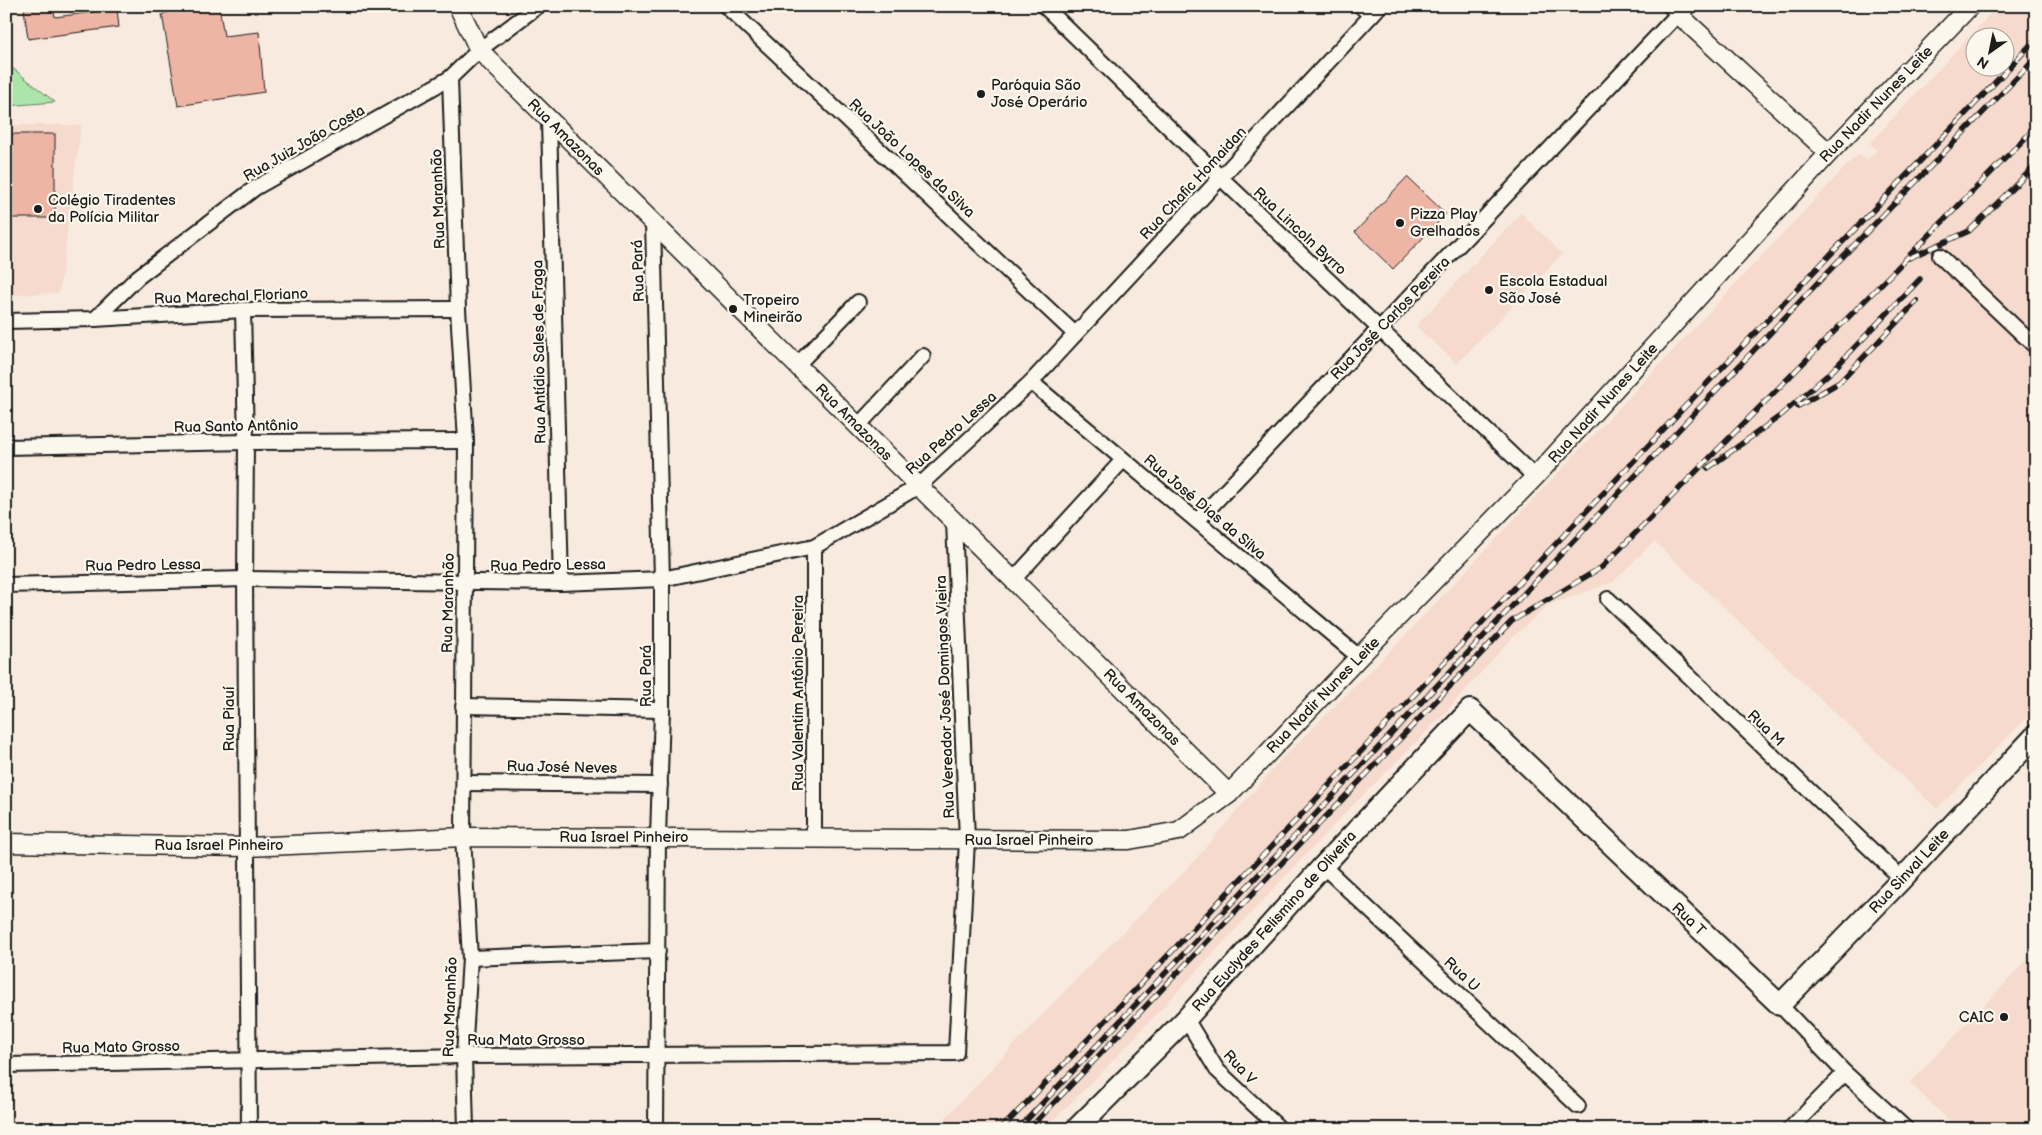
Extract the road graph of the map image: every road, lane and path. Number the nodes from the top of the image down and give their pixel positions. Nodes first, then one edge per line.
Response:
1 (458, 6) edge
2 (538, 6) edge
3 (726, 6) edge
4 (1044, 6) edge
5 (1970, 6) edge
6 (1370, 9) edge
7 (1678, 9) edge
8 (479, 50) junction
9 (450, 78) junction
10 (549, 120) junction
11 (1828, 153) junction
12 (1220, 177) junction
13 (653, 223) junction
14 (1940, 256) dead end
15 (858, 302) dead end
16 (458, 309) junction
17 (243, 310) junction
18 (95, 319) junction
19 (6, 321) edge
20 (1380, 329) junction
21 (1075, 334) junction
22 (2036, 347) edge
23 (923, 356) dead end
24 (797, 365) junction
25 (1030, 382) junction
26 (858, 426) junction
27 (466, 441) junction
28 (246, 442) junction
29 (6, 447) edge
30 (1123, 460) junction
31 (1536, 477) junction
32 (919, 486) junction
33 (954, 521) junction
34 (1197, 521) junction
35 (814, 547) junction
36 (244, 579) junction
37 (662, 579) junction
38 (1013, 580) junction
39 (464, 582) junction
40 (561, 583) junction
41 (6, 585) edge
42 (1608, 600) dead end
43 (1359, 657) junction
44 (463, 706) junction
45 (662, 710) junction
46 (1470, 710) joint
47 (2036, 735) edge
48 (464, 782) junction
49 (660, 785) junction
50 (1229, 794) junction
51 (463, 837) junction
52 (658, 837) junction
53 (814, 840) junction
54 (967, 840) junction
55 (6, 843) edge
56 (246, 847) junction
57 (1323, 866) junction
58 (1902, 879) junction
59 (658, 951) junction
60 (470, 958) junction
61 (1780, 1006) junction
62 (1186, 1019) junction
63 (956, 1052) joint
64 (657, 1055) junction
65 (464, 1056) junction
66 (250, 1060) junction
67 (6, 1066) edge
68 (1845, 1073) junction
69 (1578, 1106) dead end
70 (1273, 1126) edge
71 (250, 1129) edge
72 (466, 1129) edge
73 (656, 1129) edge
74 (1076, 1129) edge
75 (1790, 1129) edge
76 (1906, 1129) edge

1 - 8 street, Rua Amazonas
2 - 8 street, Rua Juiz João Costa
3 - 21 street, Rua João Lopes da Silva
4 - 12 street, Rua Lincoln Byrro
5 - 11 street, Rua Nadir Nunes Leite
6 - 12 street, Rua Chafic Homaidan
7 - 11 street
7 - 20 street, Rua José Carlos Pereira
8 - 9 street, Rua Juiz João Costa
8 - 10 street, Rua Amazonas
9 - 16 street, Rua Maranhão
9 - 18 street, Rua Juiz João Costa
10 - 13 street, Rua Amazonas
10 - 40 street, Rua Antídio Sales de Fraga
11 - 31 street, Rua Nadir Nunes Leite
12 - 20 street, Rua Lincoln Byrro
12 - 21 street, Rua Chafic Homaidan
13 - 24 street, Rua Amazonas
13 - 37 street, Rua Pará
14 - 22 street
15 - 24 street
16 - 17 street, Rua Marechal Floriano
16 - 27 street, Rua Maranhão
17 - 18 street, Rua Marechal Floriano
17 - 28 street, Rua Piauí
18 - 19 street, Rua Marechal Floriano
20 - 31 street, Rua Lincoln Byrro
20 - 34 street, Rua José Carlos Pereira
21 - 25 street, Rua Chafic Homaidan
23 - 26 street
24 - 26 street, Rua Amazonas
25 - 30 street, Rua José Dias da Silva
25 - 32 street, Rua Pedro Lessa
26 - 32 street, Rua Amazonas
27 - 28 street, Rua Santo Antônio
27 - 39 street, Rua Maranhão
28 - 29 street, Rua Santo Antônio
28 - 36 street, Rua Piauí
30 - 34 street, Rua José Dias da Silva
30 - 38 street
31 - 43 street, Rua Nadir Nunes Leite
32 - 33 street, Rua Amazonas
32 - 35 street, Rua Pedro Lessa
33 - 38 street, Rua Amazonas
33 - 54 street, Rua Vereador José Domingos Vieira
34 - 43 street, Rua José Dias da Silva
35 - 37 street, Rua Pedro Lessa
35 - 53 street, Rua Valentim Antônio Pereira
36 - 39 street, Rua Pedro Lessa
36 - 41 street, Rua Pedro Lessa
36 - 56 street, Rua Piauí
37 - 40 street, Rua Pedro Lessa
37 - 45 street, Rua Pará
38 - 50 street, Rua Amazonas
39 - 40 street, Rua Pedro Lessa
39 - 44 street, Rua Maranhão
42 - 58 street, Rua M
43 - 50 street, Rua Nadir Nunes Leite
44 - 45 street
44 - 48 street, Rua Maranhão
45 - 49 street, Rua Pará
46 - 57 main road, Rua Euclydes Felismino de Oliveira
46 - 61 main road, Rua T
47 - 58 main road, Rua Sinval Leite
48 - 49 street, Rua José Neves
48 - 51 street, Rua Maranhão
49 - 52 street, Rua Pará
50 - 54 street, Rua Israel Pinheiro
51 - 52 street, Rua Israel Pinheiro
51 - 56 street, Rua Israel Pinheiro
51 - 60 street, Rua Maranhão
52 - 53 street, Rua Israel Pinheiro
52 - 59 street, Rua Pará
53 - 54 street, Rua Israel Pinheiro
54 - 63 street, Rua Vereador José Domingos Vieira
55 - 56 street, Rua Israel Pinheiro
56 - 66 street, Rua Piauí
57 - 62 main road, Rua Euclydes Felismino de Oliveira
57 - 69 street, Rua U
58 - 61 main road, Rua Sinval Leite
59 - 60 street
59 - 64 street, Rua Pará
60 - 65 street, Rua Maranhão
61 - 68 street, Rua T
62 - 70 street, Rua V
62 - 74 main road, Rua Euclydes Felismino de Oliveira
63 - 64 street, Rua Mato Grosso
64 - 65 street, Rua Mato Grosso
64 - 73 street, Rua Pará
65 - 66 street, Rua Mato Grosso
65 - 72 street, Rua Maranhão
66 - 67 street, Rua Mato Grosso
66 - 71 street, Rua Piauí
68 - 75 street
68 - 76 street, Rua T

